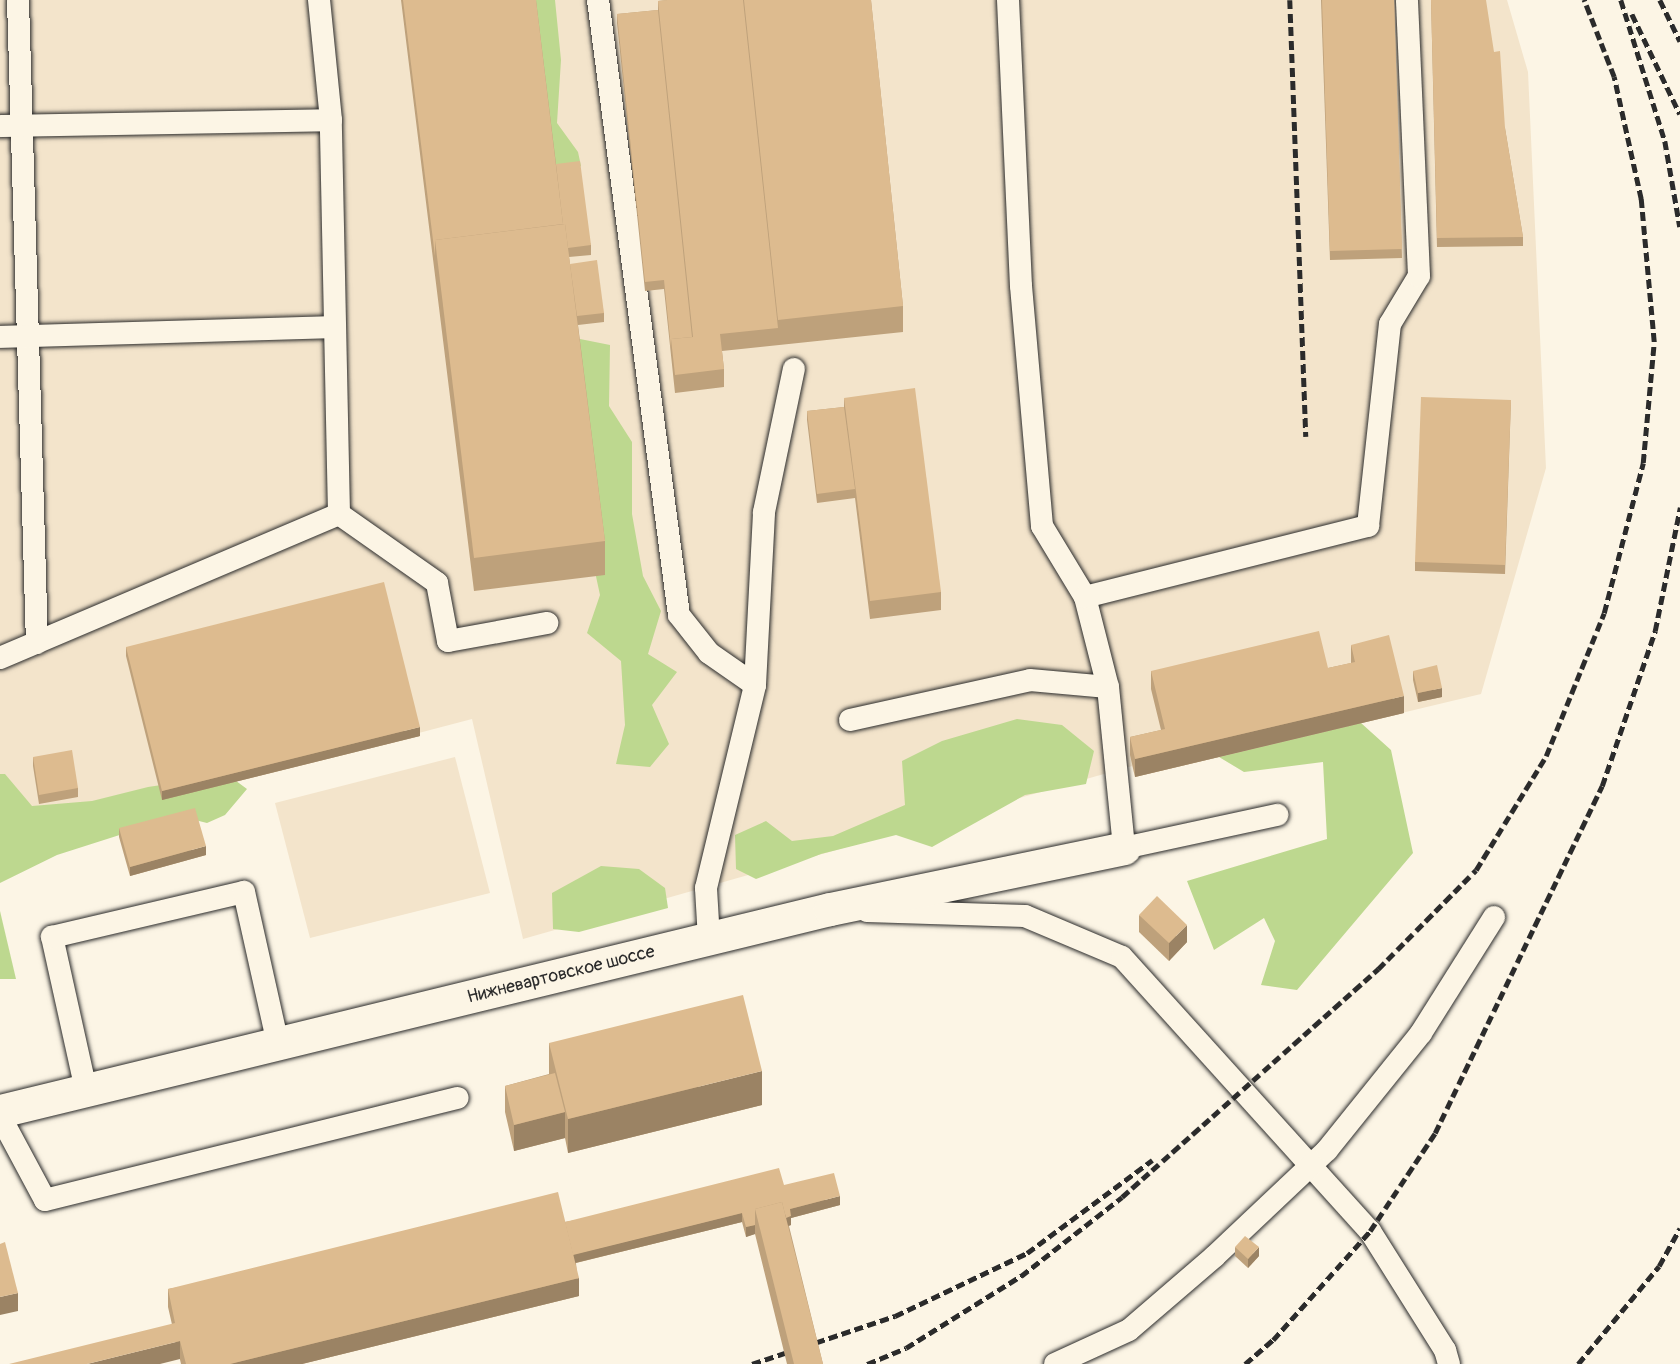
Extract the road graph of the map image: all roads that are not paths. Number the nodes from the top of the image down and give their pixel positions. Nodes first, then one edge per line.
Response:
1 (18, 0) edge
2 (319, 0) edge
3 (598, 0) edge
4 (1008, 0) edge
5 (1407, 0) edge
6 (332, 120) junction
7 (24, 125) junction
8 (0, 126) edge
9 (334, 327) junction
10 (27, 336) junction
11 (0, 337) edge
12 (794, 369) dead end
13 (339, 514) junction
14 (1085, 597) junction
15 (547, 623) dead end
16 (37, 643) junction
17 (0, 658) edge
18 (755, 685) junction
19 (1108, 687) junction
20 (850, 720) dead end
21 (1277, 815) dead end
22 (1124, 848) junction
23 (830, 909) junction
24 (1494, 917) dead end
25 (708, 939) junction
26 (278, 1044) junction
27 (86, 1090) junction
28 (458, 1098) dead end
29 (0, 1113) edge
30 (1311, 1163) junction
31 (1055, 1364) edge
32 (1449, 1364) edge

1 - 7 lane
2 - 6 lane
3 - 18 lane
4 - 14 lane
5 - 14 lane
6 - 7 lane
6 - 9 lane
7 - 8 lane
7 - 10 lane
9 - 10 lane
9 - 13 lane
10 - 11 lane
10 - 16 lane
12 - 18 lane
13 - 15 lane
13 - 16 lane
14 - 19 lane
16 - 17 lane
18 - 25 lane
19 - 20 lane
19 - 22 lane
21 - 22 lane
22 - 23 street, Нижневартовское шоссе
23 - 25 street, Нижневартовское шоссе
23 - 30 lane
24 - 30 lane
25 - 26 street, Нижневартовское шоссе
26 - 27 street, Нижневартовское шоссе
26 - 27 lane
27 - 29 street, Нижневартовское шоссе
28 - 29 lane
30 - 31 lane
30 - 32 lane

